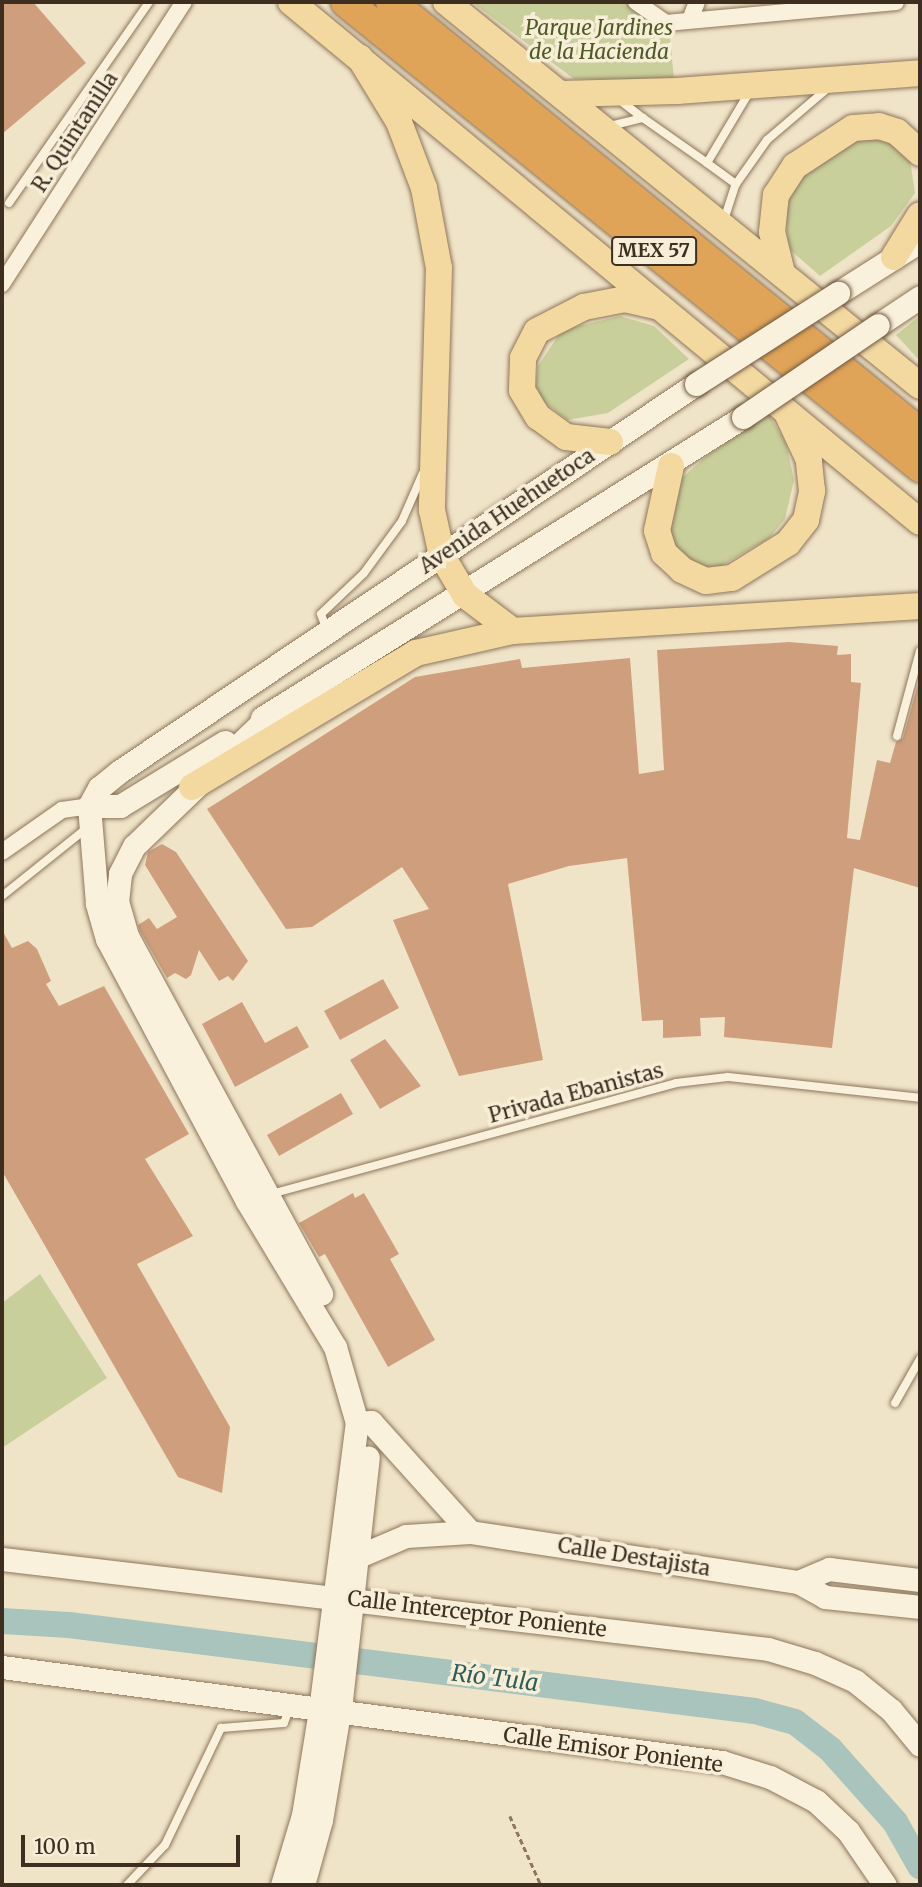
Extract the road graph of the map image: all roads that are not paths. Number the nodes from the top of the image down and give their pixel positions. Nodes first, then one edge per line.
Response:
1 (149, 2) edge
2 (184, 2) edge
3 (291, 2) edge
4 (346, 2) edge
5 (391, 2) edge
6 (446, 2) edge
7 (636, 2) edge
8 (696, 2) edge
9 (896, 2) edge
10 (793, 6) edge
11 (690, 20) junction
12 (360, 58) junction
13 (920, 73) edge
14 (839, 79) junction
15 (754, 85) junction
16 (610, 93) junction
17 (561, 94) junction
18 (643, 118) junction
19 (603, 128) junction
20 (920, 153) edge
21 (707, 163) junction
22 (736, 184) junction
23 (9, 203) dead end
24 (920, 215) edge
25 (723, 225) junction
26 (920, 241) edge
27 (894, 257) junction
28 (782, 273) junction
29 (2, 284) edge
30 (920, 297) edge
31 (665, 308) junction
32 (920, 386) edge
33 (784, 407) junction
34 (920, 433) edge
35 (610, 442) junction
36 (433, 451) junction
37 (671, 466) junction
38 (920, 467) edge
39 (920, 522) edge
40 (442, 556) junction
41 (465, 595) junction
42 (920, 606) edge
43 (327, 631) junction
44 (513, 631) junction
45 (920, 651) edge
46 (274, 711) junction
47 (897, 736) dead end
48 (192, 787) junction
49 (92, 807) junction
50 (2, 852) edge
51 (2, 896) edge
52 (920, 1098) edge
53 (256, 1198) junction
54 (920, 1359) edge
55 (895, 1402) dead end
56 (364, 1423) junction
57 (470, 1532) junction
58 (350, 1555) junction
59 (2, 1559) edge
60 (920, 1580) edge
61 (798, 1582) junction
62 (341, 1606) junction
63 (920, 1607) edge
64 (2, 1667) edge
65 (330, 1705) junction
66 (290, 1706) junction
67 (920, 1745) edge
68 (127, 1885) edge
69 (282, 1885) edge
70 (303, 1885) edge
71 (885, 1885) edge

1 - 23 lane
2 - 29 street, R. Quintanilla
3 - 12 main road
4 - 38 highway, MEX 57
5 - 34 highway, MEX 57
6 - 17 main road
7 - 11 street
8 - 11 street
9 - 10 street
10 - 11 street
12 - 31 main road
12 - 36 main road
13 - 14 main road
14 - 15 main road
14 - 22 lane
15 - 16 main road
15 - 21 lane
16 - 17 main road
16 - 18 lane
17 - 19 main road
18 - 19 lane
18 - 21 lane
19 - 25 main road
20 - 28 main road
21 - 22 lane
22 - 25 lane
24 - 27 main road
25 - 28 main road
26 - 27 main road, Avenida Huehuetoca
27 - 35 main road, Avenida Huehuetoca, bridge
28 - 32 main road
30 - 37 main road, bridge
31 - 33 main road
31 - 35 main road
33 - 37 main road
33 - 39 main road
35 - 40 main road, Avenida Huehuetoca
36 - 40 main road
36 - 43 lane
37 - 41 main road
40 - 41 main road
40 - 43 main road, Avenida Huehuetoca
41 - 44 main road
41 - 46 main road
42 - 44 main road
43 - 49 main road, Avenida Huehuetoca
44 - 48 main road
45 - 47 lane
46 - 48 main road
46 - 49 main road
48 - 53 main road
49 - 50 street, Avenida Huehuetoca
49 - 51 lane
49 - 53 main road
52 - 53 lane, Privada Ebanistas
53 - 56 main road
54 - 55 lane
56 - 57 main road
56 - 58 main road
57 - 58 main road, Calle Destajista
57 - 61 main road, Calle Destajista
58 - 62 main road
59 - 62 main road, Calle Interceptor Poniente
60 - 61 main road
61 - 63 main road, Calle Destajista
62 - 65 main road
62 - 67 main road, Calle Interceptor Poniente
64 - 66 main road, Calle Emisor Poniente
65 - 66 main road, Calle Emisor Poniente
65 - 69 main road
65 - 70 main road
65 - 71 main road, Calle Emisor Poniente
66 - 68 lane

